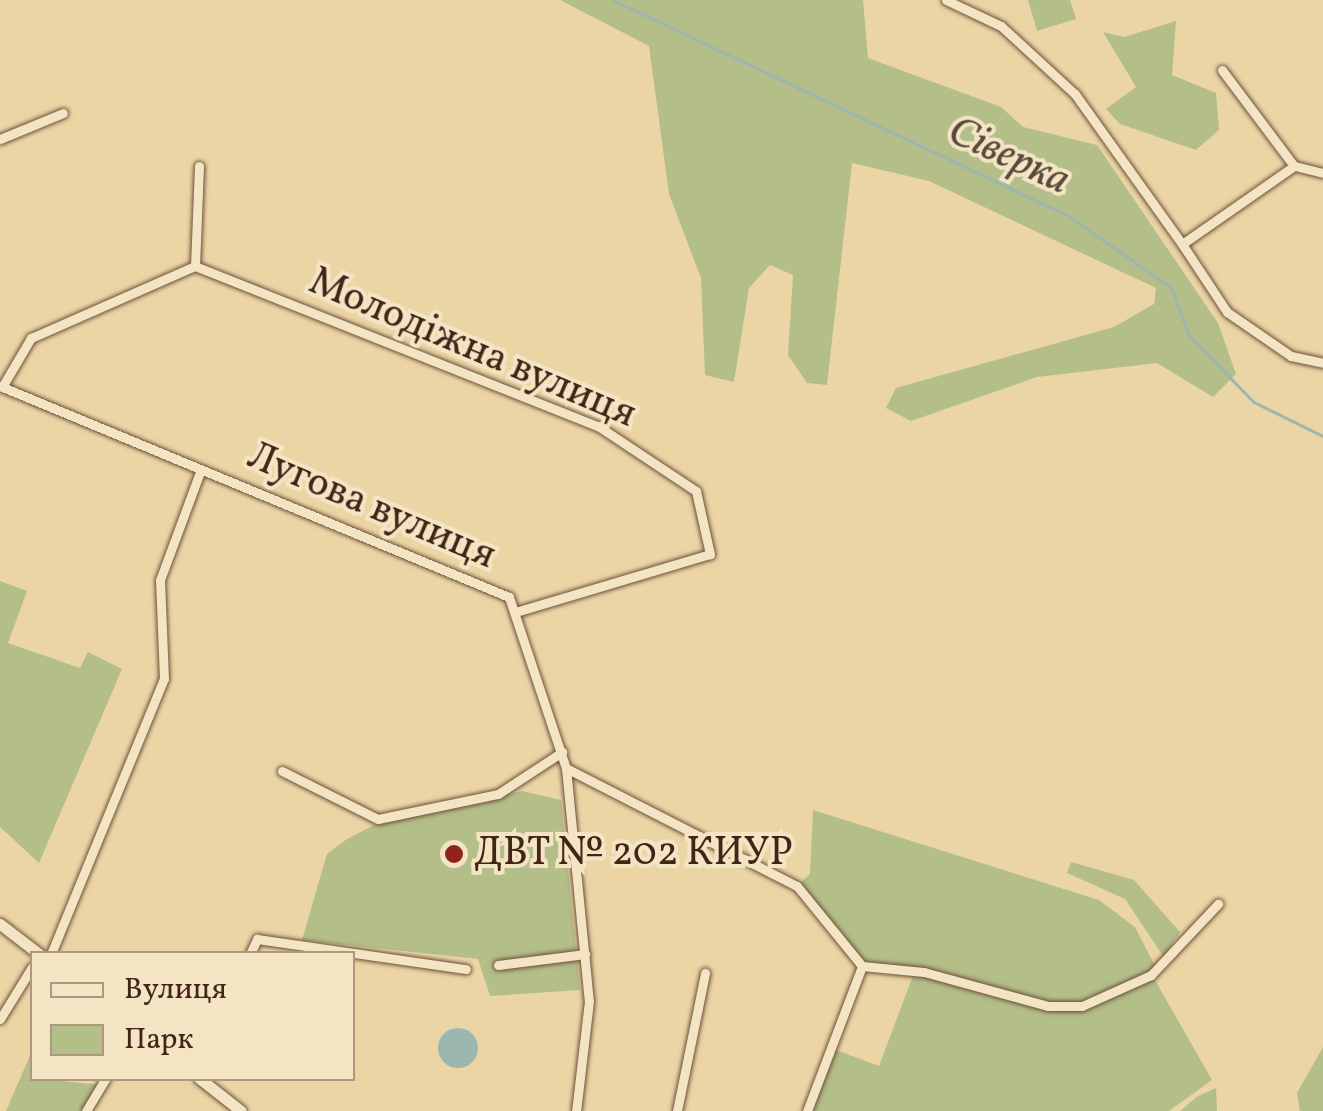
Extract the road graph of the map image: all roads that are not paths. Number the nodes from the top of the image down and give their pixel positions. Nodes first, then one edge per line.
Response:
1 (946, 0) edge
2 (1222, 70) dead end
3 (63, 113) dead end
4 (0, 139) edge
5 (198, 166) dead end
6 (1294, 166) junction
7 (1323, 173) edge
8 (1182, 244) junction
9 (194, 266) junction
10 (1323, 363) edge
11 (1, 387) edge
12 (201, 469) junction
13 (518, 612) junction
14 (562, 752) junction
15 (566, 768) junction
16 (282, 771) dead end
17 (1218, 904) dead end
18 (0, 924) edge
19 (35, 951) edge
20 (52, 951) edge
21 (251, 951) edge
22 (345, 951) edge
23 (355, 953) edge
24 (585, 954) junction
25 (498, 965) dead end
26 (862, 966) junction
27 (466, 969) dead end
28 (30, 970) edge
29 (704, 973) dead end
30 (0, 1020) edge
31 (104, 1081) edge
32 (203, 1081) edge
33 (86, 1111) edge
34 (241, 1111) edge
35 (576, 1111) edge
36 (676, 1111) edge
37 (806, 1111) edge

1 - 8 street
2 - 6 street
3 - 4 street
5 - 9 street
6 - 7 street
6 - 8 street
8 - 10 street
9 - 11 street
9 - 13 street, Молодіжна вулиця
11 - 12 street, Лугова вулиця
12 - 13 street, Лугова вулиця
12 - 20 street
13 - 14 street, Лугова вулиця
14 - 15 street, Лугова вулиця
14 - 16 street
15 - 24 street, Лугова вулиця
15 - 26 street
17 - 26 street
18 - 19 street
21 - 22 street
23 - 27 street
24 - 25 street
24 - 35 street, Лугова вулиця
26 - 37 street
28 - 30 street
29 - 36 street
31 - 33 street
32 - 34 street

